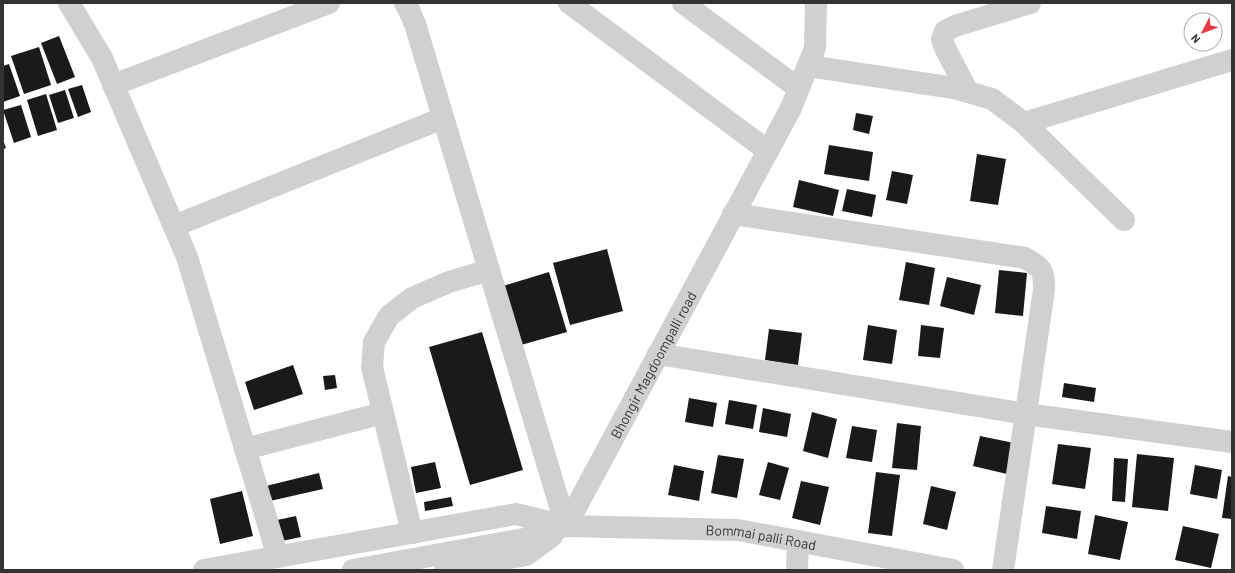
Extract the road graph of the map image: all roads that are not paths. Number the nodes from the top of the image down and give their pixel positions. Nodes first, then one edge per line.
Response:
1 (69, 3) edge
2 (329, 3) edge
3 (405, 3) edge
4 (569, 3) edge
5 (683, 3) edge
6 (816, 3) edge
7 (1030, 3) edge
8 (1232, 60) edge
9 (808, 66) junction
10 (113, 85) junction
11 (798, 88) junction
12 (968, 92) junction
13 (443, 118) junction
14 (1024, 123) junction
15 (768, 151) junction
16 (733, 214) junction
17 (1124, 220) dead end
18 (174, 226) junction
19 (489, 270) junction
20 (658, 354) junction
21 (383, 413) junction
22 (1026, 414) junction
23 (1232, 442) edge
24 (245, 449) junction
25 (566, 526) junction
26 (412, 533) junction
27 (798, 541) junction
28 (278, 557) junction
29 (519, 562) edge
30 (204, 570) edge
31 (353, 570) edge
32 (445, 570) edge
33 (797, 570) edge
34 (953, 570) edge
35 (1003, 570) edge

1 - 10 street
2 - 10 street
3 - 13 street
4 - 15 street
5 - 11 street
6 - 9 street, Bhongir Magdoompalli road
7 - 12 street
8 - 14 street
9 - 11 street, Bhongir Magdoompalli road
9 - 12 street
10 - 18 street
11 - 15 street, Bhongir Magdoompalli road
12 - 14 street
13 - 18 street
13 - 19 street
14 - 17 street
15 - 16 street, Bhongir Magdoompalli road
16 - 20 street, Bhongir Magdoompalli road
16 - 22 street
18 - 24 street
19 - 21 street
19 - 25 street
20 - 22 street
20 - 25 street, Bhongir Magdoompalli road
21 - 24 street
21 - 26 street
22 - 23 street
22 - 35 street
24 - 28 street
25 - 26 street
25 - 27 street, Bommai palli Road
25 - 29 street
25 - 31 street
26 - 28 street
27 - 33 street
27 - 34 street, Bommai palli Road
28 - 30 street
29 - 32 street

